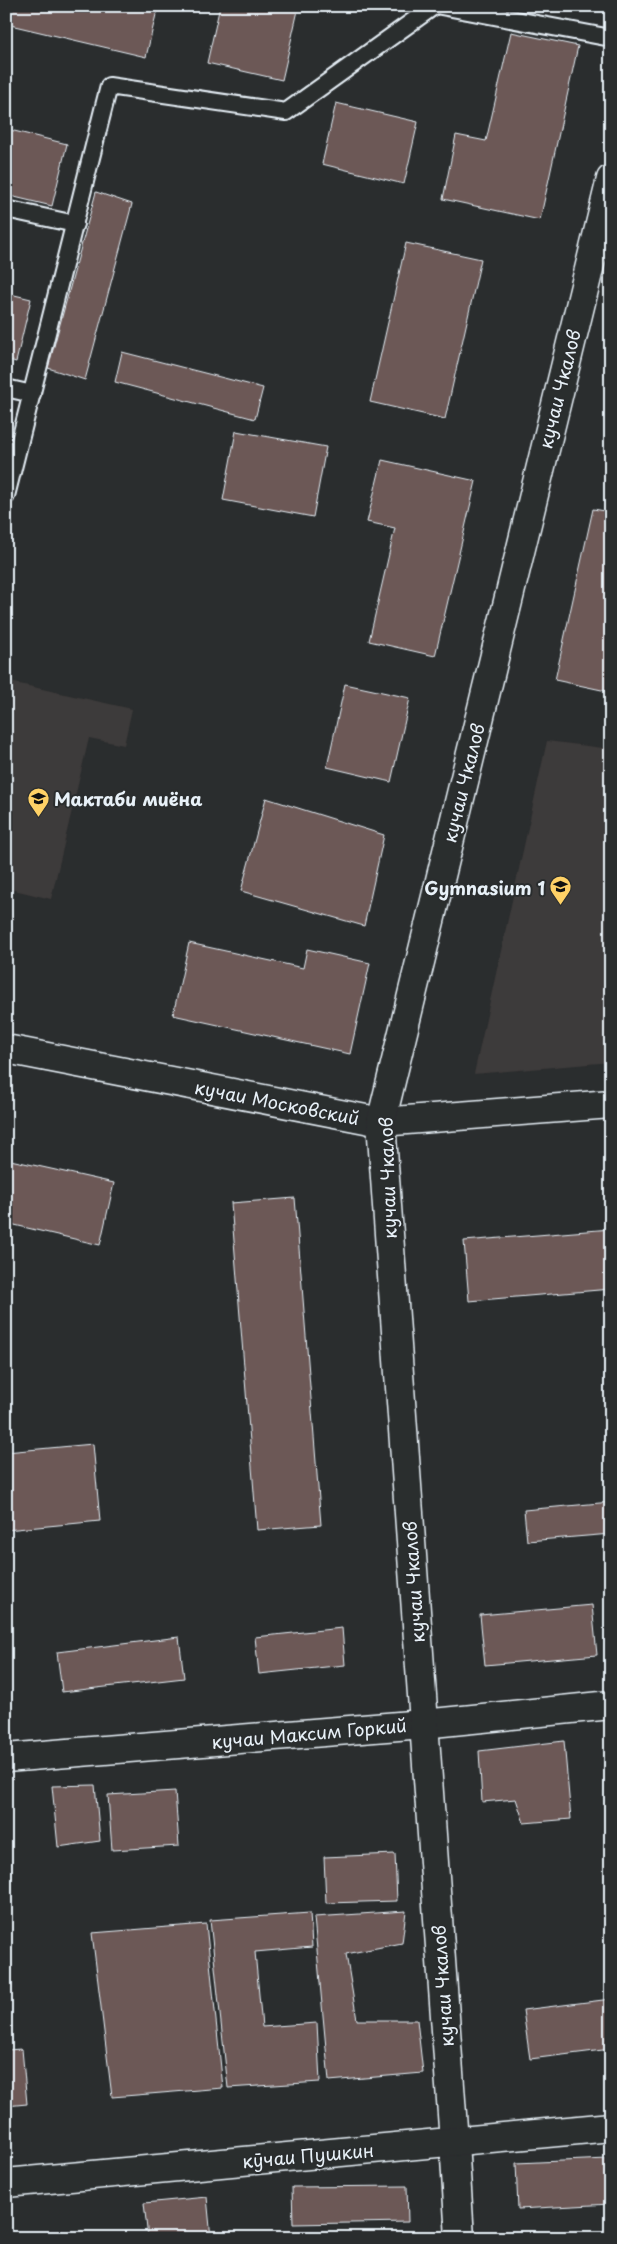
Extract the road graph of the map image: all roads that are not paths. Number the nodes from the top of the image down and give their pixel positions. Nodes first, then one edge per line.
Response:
1 (434, 6) edge
2 (441, 6) edge
3 (611, 38) edge
4 (611, 179) edge
5 (6, 209) edge
6 (75, 224) junction
7 (6, 388) edge
8 (32, 394) junction
9 (6, 496) edge
10 (6, 1049) edge
11 (611, 1104) edge
12 (380, 1122) junction
13 (611, 1705) edge
14 (423, 1724) junction
15 (6, 1758) edge
16 (611, 2128) edge
17 (454, 2142) junction
18 (6, 2183) edge
19 (460, 2238) edge

1 - 6 lane
2 - 3 lane
4 - 12 street, кучаи Чкалов
5 - 6 lane
6 - 8 lane
7 - 8 lane
8 - 9 lane
10 - 12 street, кучаи Московский
11 - 12 street, кучаи Московский
12 - 14 street, кучаи Чкалов
13 - 14 street, кучаи Максим Горкий
14 - 15 street, кучаи Максим Горкий
14 - 17 street, кучаи Чкалов
16 - 17 street, кӯчаи Пушкин
17 - 18 street, кӯчаи Пушкин
17 - 19 street, кучаи Чкалов

